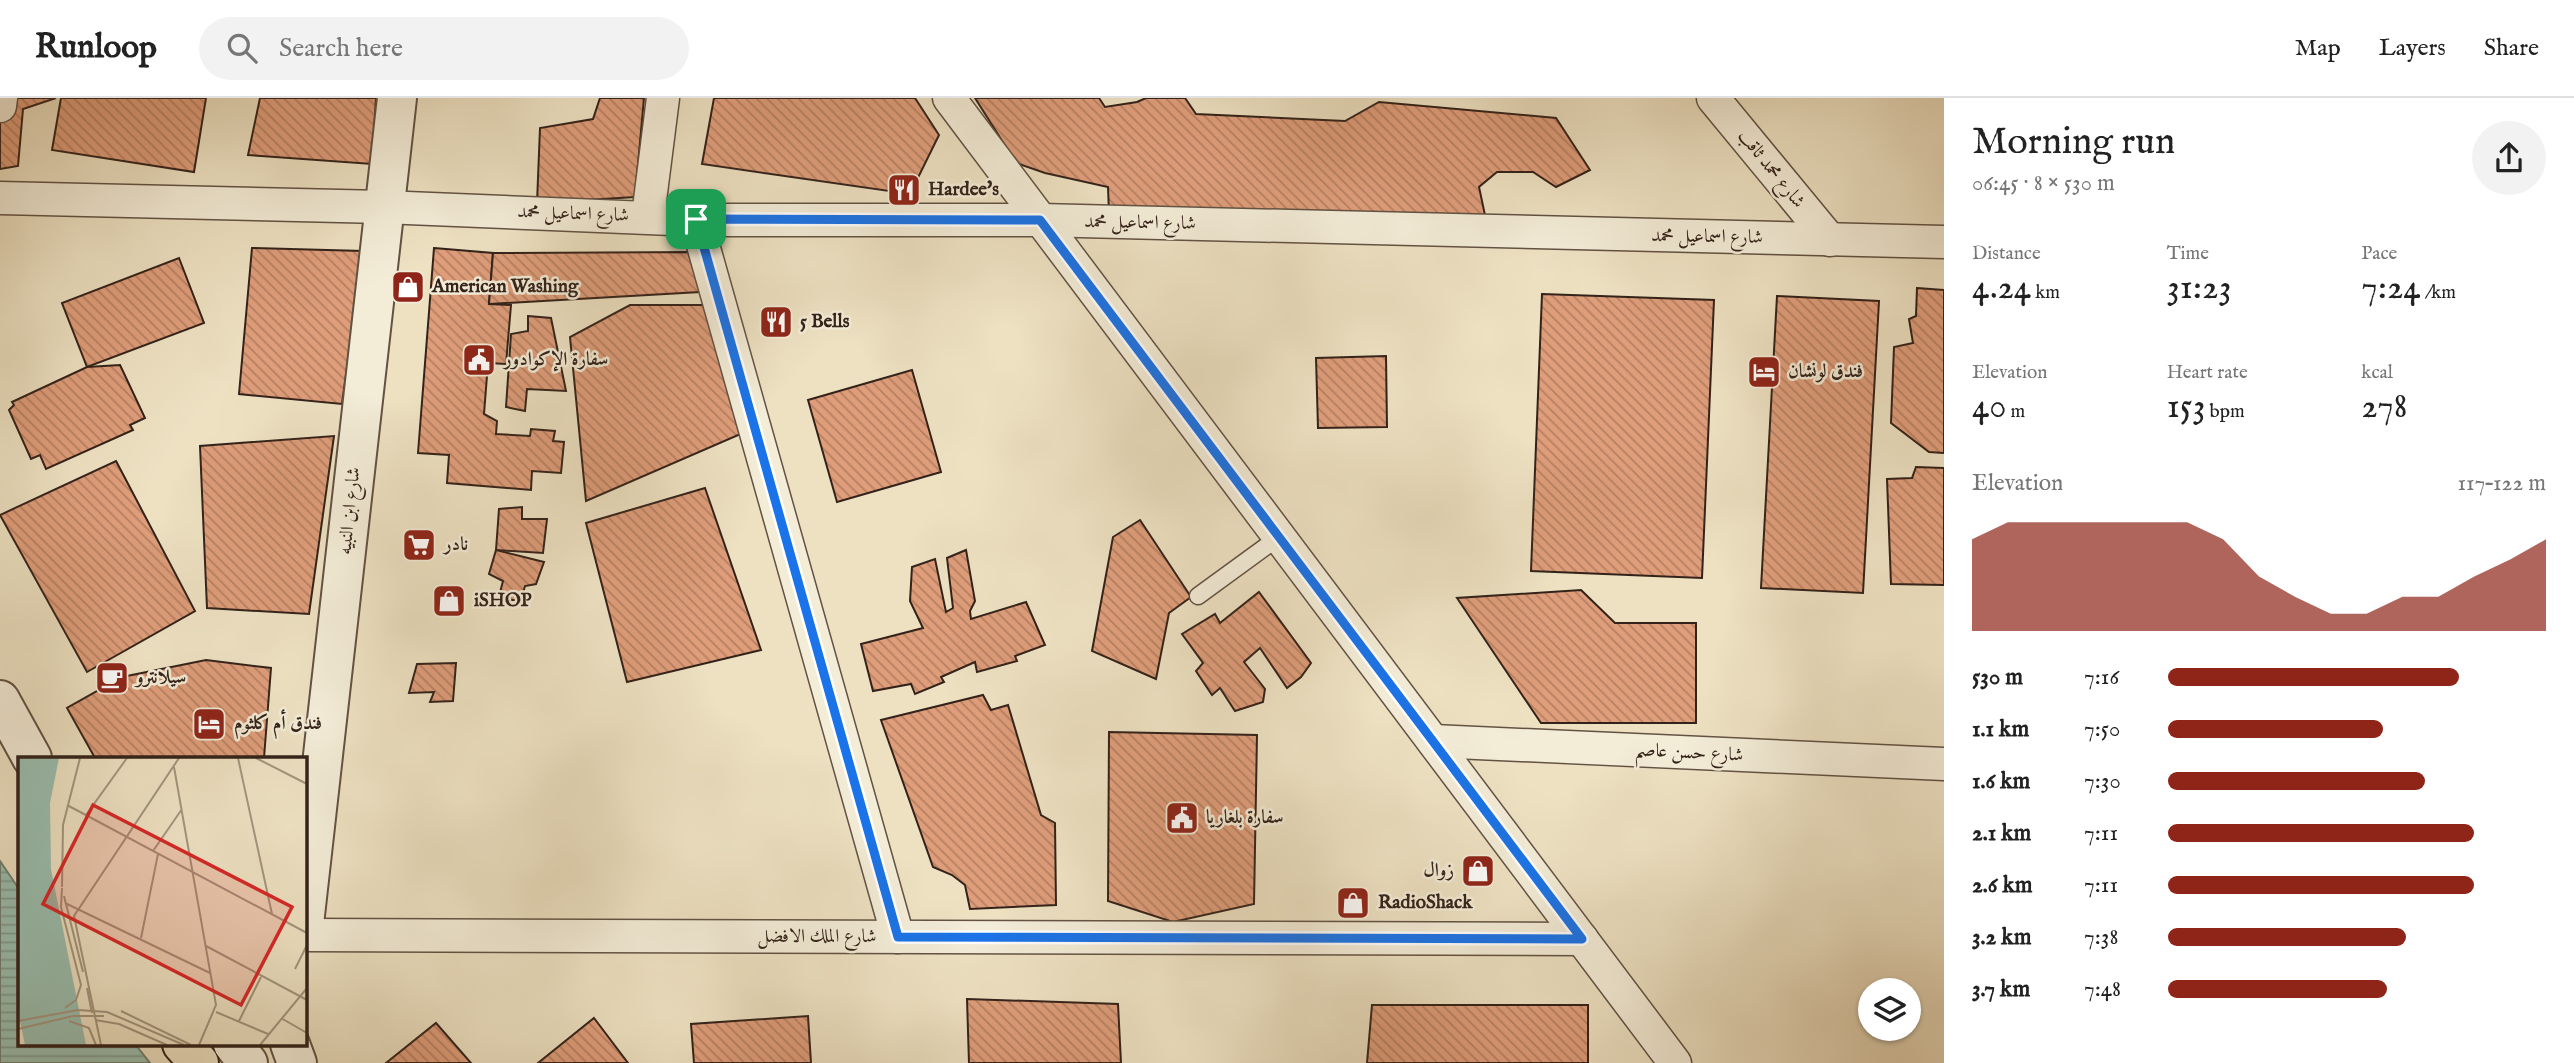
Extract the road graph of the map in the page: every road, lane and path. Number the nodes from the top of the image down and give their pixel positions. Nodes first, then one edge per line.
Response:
1 (1, 98) edge
2 (397, 98) edge
3 (663, 98) edge
4 (949, 98) edge
5 (1713, 98) edge
6 (0, 106) edge
7 (0, 198) edge
8 (383, 207) junction
9 (648, 216) junction
10 (696, 219) junction
11 (1040, 220) junction
12 (1830, 240) junction
13 (1944, 242) edge
14 (1279, 537) junction
15 (1198, 596) dead end
16 (0, 700) edge
17 (1433, 741) junction
18 (31, 757) edge
19 (1944, 764) edge
20 (306, 906) edge
21 (306, 935) edge
22 (898, 937) junction
23 (1582, 939) junction
24 (183, 1046) edge
25 (235, 1046) edge
26 (291, 1046) edge
27 (199, 1063) edge
28 (248, 1063) edge
29 (297, 1063) edge
30 (1675, 1063) edge

1 - 6 street
2 - 8 street, شارع ابن النبيه
3 - 9 street
4 - 11 street
5 - 12 street, شارع محمد ثاقب
7 - 8 street, شارع اسماعيل محمد
8 - 9 street, شارع اسماعيل محمد
8 - 20 street, شارع ابن النبيه
9 - 10 street, شارع اسماعيل محمد
10 - 11 street, شارع اسماعيل محمد
10 - 22 street
11 - 12 street, شارع اسماعيل محمد
11 - 14 street
12 - 13 street, شارع اسماعيل محمد
14 - 15 lane
14 - 17 street
16 - 18 street
17 - 19 street, شارع حسن عاصم
17 - 23 street
21 - 22 street, شارع الملك الافضل
22 - 23 street, شارع الملك الافضل
23 - 30 street
24 - 27 highway
25 - 28 street
26 - 29 street

